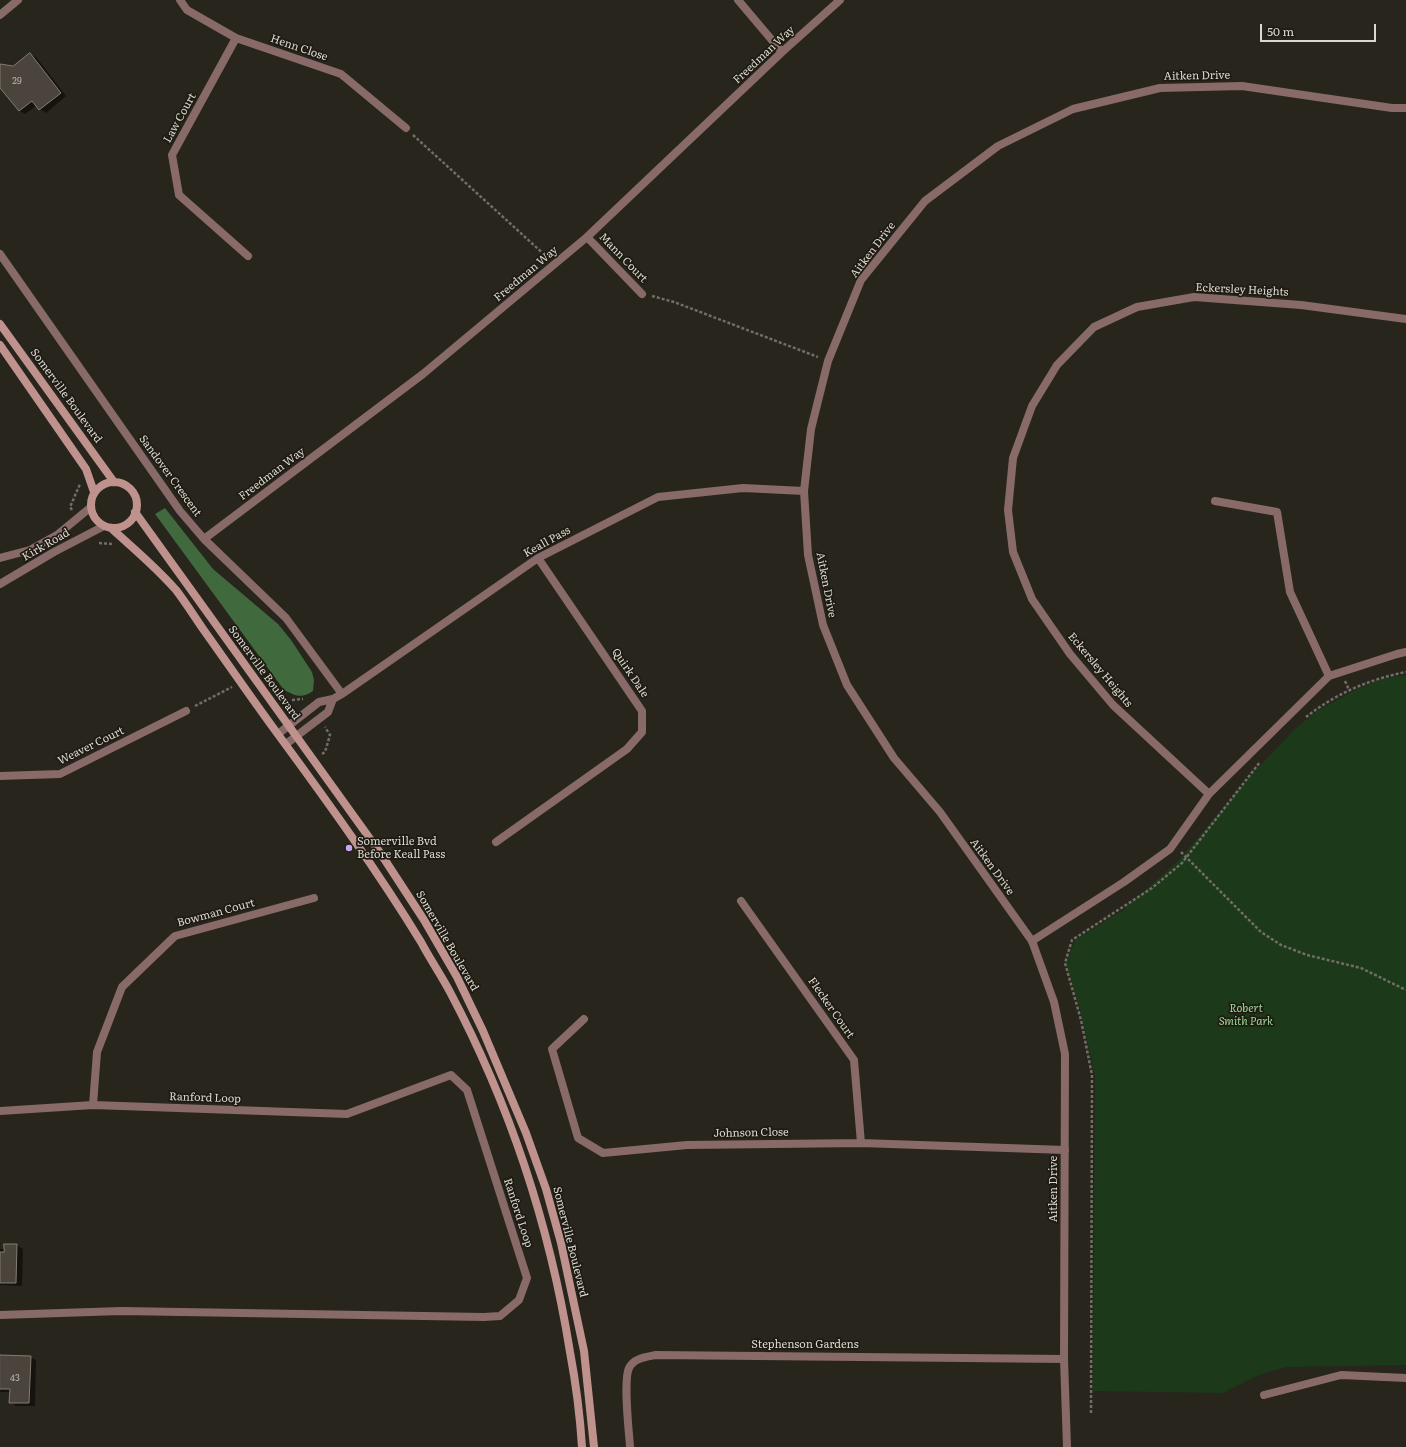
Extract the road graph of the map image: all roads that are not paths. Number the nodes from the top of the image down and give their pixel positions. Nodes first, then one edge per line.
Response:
1 (18, 0) edge
2 (180, 0) edge
3 (738, 0) edge
4 (840, 0) edge
5 (0, 15) edge
6 (236, 38) junction
7 (782, 52) junction
8 (1406, 108) edge
9 (406, 128) road end
10 (587, 237) junction
11 (0, 254) edge
12 (248, 256) dead end
13 (642, 294) road end
14 (1406, 319) edge
15 (0, 324) edge
16 (0, 345) edge
17 (114, 482) junction
18 (804, 491) junction
19 (94, 492) junction
20 (1215, 501) dead end
21 (91, 507) junction
22 (135, 512) junction
23 (107, 527) junction
24 (204, 539) junction
25 (0, 558) edge
26 (538, 558) junction
27 (0, 584) edge
28 (1406, 652) edge
29 (1329, 676) junction
30 (342, 694) junction
31 (333, 699) junction
32 (186, 711) road end
33 (290, 726) junction
34 (278, 734) junction
35 (297, 737) junction
36 (286, 744) junction
37 (0, 776) edge
38 (1209, 794) junction
39 (496, 842) dead end
40 (314, 898) dead end
41 (741, 901) dead end
42 (1032, 941) junction
43 (584, 1019) dead end
44 (93, 1105) junction
45 (0, 1111) edge
46 (861, 1143) junction
47 (1065, 1150) junction
48 (0, 1315) edge
49 (1064, 1359) junction
50 (1406, 1378) edge
51 (1264, 1395) dead end
52 (582, 1447) edge
53 (594, 1447) edge
54 (630, 1447) edge
55 (1067, 1447) edge

1 - 5 street
2 - 6 street, Henn Close
3 - 7 street
4 - 7 street, Freedman Way
6 - 9 street, Henn Close
6 - 12 street, Law Court
7 - 10 street, Freedman Way
8 - 18 street, Aitken Drive
10 - 13 street, Mann Court
10 - 24 street, Freedman Way
11 - 24 street, Sandover Crescent
14 - 38 street, Eckersley Heights
15 - 17 main road, Somerville Boulevard
16 - 19 main road
17 - 19 main road
17 - 22 main road
18 - 26 street, Keall Pass
18 - 42 street, Aitken Drive
19 - 21 main road
20 - 29 street
21 - 23 main road
21 - 25 street, Kirk Road
22 - 23 main road
22 - 33 main road, Somerville Boulevard
23 - 27 street, Kirk Road
23 - 34 main road, Somerville Boulevard
24 - 30 street, Sandover Crescent
26 - 30 street, Keall Pass
26 - 39 street, Quirk Dale
28 - 29 street
29 - 38 street
30 - 31 street, Keall Pass
31 - 33 street, Keall Pass
31 - 35 street
32 - 37 street, Weaver Court
33 - 34 street, Keall Pass
33 - 35 main road, Somerville Boulevard
34 - 36 main road, Somerville Boulevard
35 - 36 street
35 - 53 main road, Somerville Boulevard
36 - 52 main road, Somerville Boulevard
38 - 42 street
40 - 44 street, Bowman Court
41 - 46 street, Flecker Court
42 - 47 street, Aitken Drive
43 - 46 street, Johnson Close
44 - 45 street, Ranford Loop
44 - 48 street, Ranford Loop
46 - 47 street, Johnson Close
47 - 49 street, Aitken Drive
49 - 54 street, Stephenson Gardens
49 - 55 street, Aitken Drive
50 - 51 street

